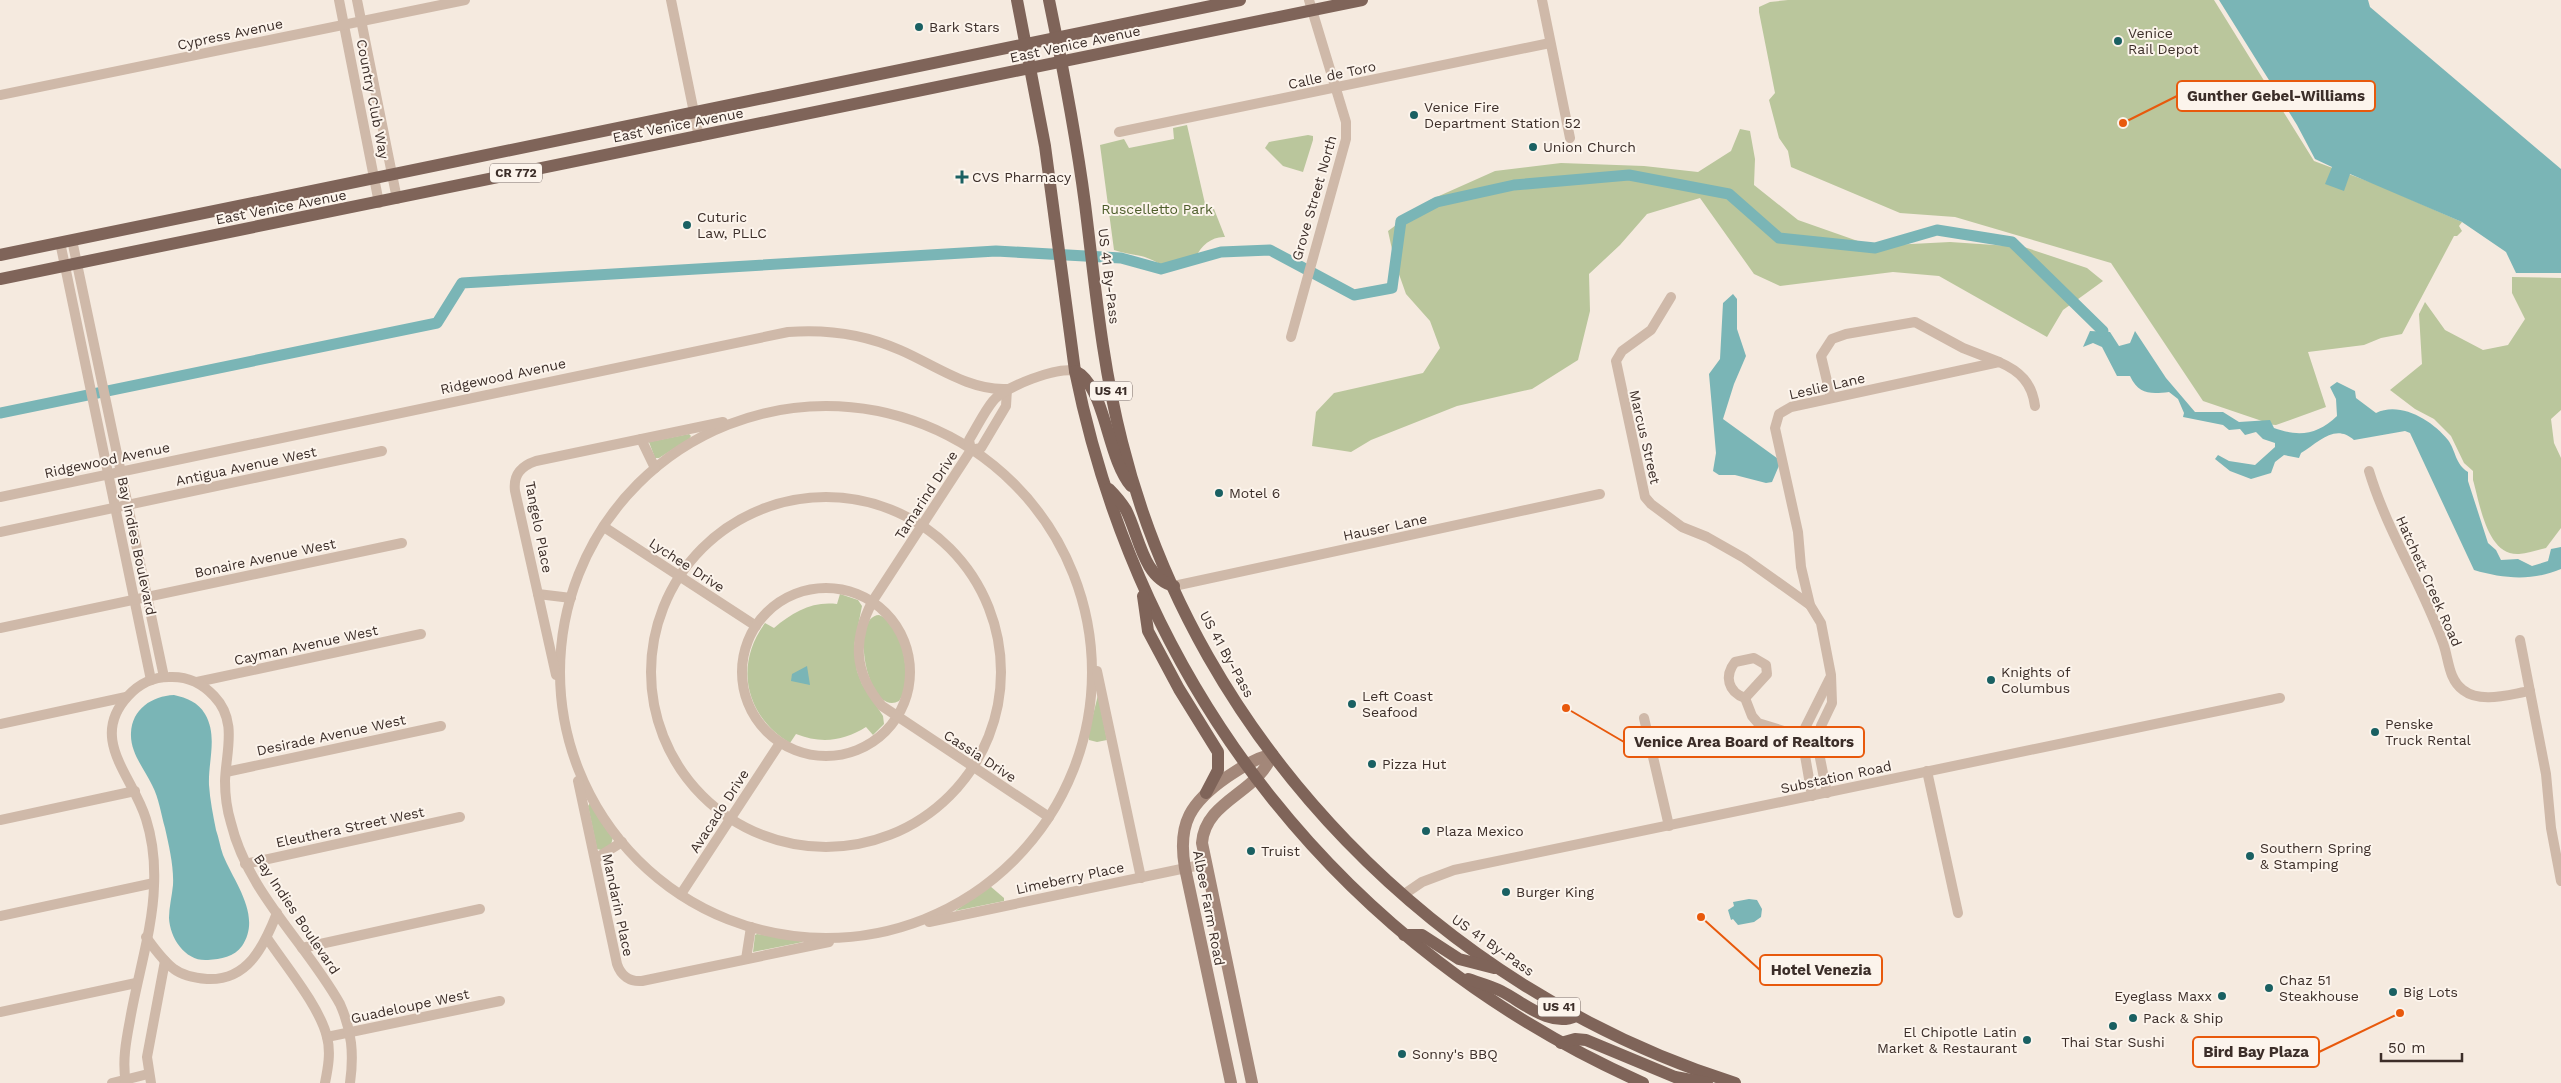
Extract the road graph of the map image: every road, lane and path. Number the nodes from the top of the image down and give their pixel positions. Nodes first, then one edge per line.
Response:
1 (339, 0) edge
2 (357, 0) edge
3 (465, 0) edge
4 (671, 0) edge
5 (1017, 0) edge
6 (1049, 0) edge
7 (1240, 0) edge
8 (1362, 0) edge
9 (1542, 0) edge
10 (1310, 5) edge
11 (362, 21) junction
12 (344, 24) junction
13 (1056, 37) junction
14 (1027, 43) junction
15 (1550, 44) junction
16 (1061, 61) junction
17 (1032, 68) junction
18 (1334, 89) junction
19 (0, 95) edge
20 (694, 112) junction
21 (1119, 132) dead end
22 (699, 137) junction
23 (1570, 138) dead end
24 (392, 175) junction
25 (374, 178) junction
26 (397, 199) junction
27 (379, 203) junction
28 (66, 241) junction
29 (0, 255) edge
30 (71, 265) junction
31 (0, 279) edge
32 (1671, 297) dead end
33 (1290, 337) dead end
34 (1999, 362) junction
35 (1075, 371) junction
36 (1007, 389) junction
37 (1831, 398) junction
38 (2035, 406) dead end
39 (748, 417) junction
40 (641, 439) junction
41 (971, 450) junction
42 (382, 451) dead end
43 (655, 468) junction
44 (119, 471) junction
45 (2369, 471) dead end
46 (108, 474) junction
47 (1105, 485) junction
48 (1136, 491) junction
49 (1600, 494) dead end
50 (0, 497) edge
51 (127, 505) junction
52 (115, 508) junction
53 (922, 525) junction
54 (604, 527) junction
55 (0, 532) edge
56 (402, 542) dead end
57 (680, 576) junction
58 (1142, 584) junction
59 (1174, 586) junction
60 (538, 594) junction
61 (147, 597) junction
62 (571, 598) junction
63 (135, 599) junction
64 (872, 602) junction
65 (1810, 604) junction
66 (756, 626) junction
67 (0, 628) edge
68 (421, 634) dead end
69 (2520, 640) dead end
70 (1092, 647) junction
71 (1831, 675) junction
72 (164, 677) junction
73 (151, 680) junction
74 (196, 682) junction
75 (2530, 692) junction
76 (126, 697) junction
77 (1746, 698) dead end
78 (2280, 698) dead end
79 (562, 703) junction
80 (897, 717) junction
81 (1644, 718) dead end
82 (0, 724) edge
83 (441, 726) dead end
84 (1802, 737) junction
85 (780, 743) junction
86 (1272, 754) junction
87 (573, 755) junction
88 (1246, 764) junction
89 (972, 767) junction
90 (1927, 771) junction
91 (226, 772) junction
92 (1257, 779) junction
93 (135, 791) junction
94 (1206, 793) junction
95 (1827, 793) junction
96 (1812, 796) junction
97 (460, 817) dead end
98 (1049, 817) junction
99 (731, 819) junction
100 (0, 820) edge
101 (1668, 826) junction
102 (622, 842) junction
103 (595, 859) junction
104 (245, 864) junction
105 (1205, 864) junction
106 (1185, 868) junction
107 (1141, 878) junction
108 (2561, 882) edge
109 (154, 883) junction
110 (681, 894) junction
111 (1402, 895) junction
112 (480, 909) dead end
113 (277, 913) junction
114 (1958, 913) dead end
115 (0, 916) edge
116 (751, 927) junction
117 (892, 930) junction
118 (1404, 935) junction
119 (146, 937) junction
120 (267, 938) junction
121 (852, 938) junction
122 (302, 948) junction
123 (746, 959) junction
124 (165, 961) junction
125 (1501, 970) junction
126 (1452, 973) junction
127 (136, 983) junction
128 (1231, 985) junction
129 (1211, 989) junction
130 (500, 1001) dead end
131 (0, 1012) edge
132 (1576, 1016) junction
133 (350, 1033) junction
134 (327, 1037) junction
135 (1561, 1043) junction
136 (150, 1079) edge
137 (126, 1082) edge
138 (112, 1083) edge
139 (325, 1083) edge
140 (350, 1083) edge
141 (1231, 1083) edge
142 (1252, 1083) edge
143 (1643, 1083) edge
144 (1707, 1083) edge
145 (1735, 1083) edge

1 - 12 street, Country Club Way
2 - 11 street, Country Club Way
3 - 11 street, Cypress Avenue
4 - 20 street
5 - 14 main road, US 41
6 - 13 main road, US 41 By-Pass / US 41
7 - 13 main road, East Venice Avenue
8 - 10 main road, East Venice Avenue
9 - 15 street
10 - 16 main road, East Venice Avenue
10 - 18 street, Grove Street North
11 - 12 street, Cypress Avenue
11 - 24 street, Country Club Way
12 - 19 street, Cypress Avenue
12 - 25 street, Country Club Way
13 - 14 main road, East Venice Avenue / CR 772
13 - 16 main road, US 41 By-Pass / US 41
14 - 17 main road, US 41
14 - 20 main road, East Venice Avenue / CR 772
15 - 18 street, Calle de Toro
15 - 23 street
16 - 17 main road, East Venice Avenue / CR 772
16 - 48 main road, US 41 By-Pass / US 41
17 - 22 main road, East Venice Avenue / CR 772
17 - 35 main road, US 41
18 - 21 street, Calle de Toro
18 - 33 street, Grove Street North
20 - 22 street
20 - 24 main road, East Venice Avenue / CR 772
22 - 26 main road, East Venice Avenue / CR 772
24 - 25 main road, East Venice Avenue / CR 772
24 - 26 street, Country Club Way
25 - 27 street, Country Club Way
25 - 28 main road, East Venice Avenue / CR 772
26 - 27 main road, East Venice Avenue / CR 772
27 - 30 main road, East Venice Avenue / CR 772
28 - 29 main road, East Venice Avenue / CR 772
28 - 30 street, Bay Indies Boulevard
30 - 31 main road, East Venice Avenue / CR 772
30 - 44 street, Bay Indies Boulevard
30 - 46 street, Bay Indies Boulevard
32 - 65 street, Marcus Street
34 - 37 street, Leslie Lane
34 - 37 street
34 - 38 street
35 - 36 street, Tamarind Drive
35 - 47 main road, US 41
35 - 48 main road
36 - 41 street, Tamarind Drive
36 - 44 street, Ridgewood Avenue
37 - 65 street, Leslie Lane
39 - 40 street, Tangelo Place
39 - 41 street
39 - 43 street
40 - 43 street
40 - 60 street, Tangelo Place
41 - 53 street, Tamarind Drive
41 - 70 street
42 - 51 street, Antigua Avenue West
43 - 54 street
44 - 46 street, Ridgewood Avenue
44 - 51 street, Bay Indies Boulevard
45 - 75 street, Hatchett Creek Road
46 - 50 street, Ridgewood Avenue
46 - 52 street, Bay Indies Boulevard
47 - 58 main road, US 41
47 - 59 main road
48 - 59 main road, US 41 By-Pass / US 41
49 - 59 street, Hauser Lane
51 - 52 street, Antigua Avenue West
51 - 61 street, Bay Indies Boulevard
52 - 55 street, Antigua Avenue West
52 - 63 street, Bay Indies Boulevard
53 - 57 street
53 - 64 street, Tamarind Drive
53 - 89 street
54 - 57 street, Lychee Drive
54 - 62 street
56 - 61 street, Bonaire Avenue West
57 - 66 street, Lychee Drive
57 - 99 street
58 - 88 main road, US 41
58 - 94 main road
59 - 86 main road, US 41 By-Pass / US 41
60 - 62 street
60 - 79 street, Tangelo Place
61 - 63 street, Bonaire Avenue West
61 - 72 street, Bay Indies Boulevard
62 - 79 street
63 - 67 street, Bonaire Avenue West
63 - 73 street, Bay Indies Boulevard
64 - 66 street
64 - 80 street
64 - 80 street, Tamarind Drive
65 - 71 street, Leslie Lane
66 - 85 street
68 - 74 street, Cayman Avenue West
69 - 75 street
70 - 98 street
70 - 107 street, Limeberry Place
71 - 84 street
71 - 95 street, Leslie Lane
72 - 73 street, Bay Indies Boulevard
72 - 74 street, Bay Indies Boulevard
73 - 76 street, Bay Indies Boulevard
74 - 91 street, Bay Indies Boulevard
75 - 108 street
76 - 82 street
76 - 93 street, Bay Indies Boulevard
77 - 84 street
78 - 90 street, Substation Road
79 - 87 street
80 - 85 street
80 - 89 street, Cassia Drive
81 - 101 street
83 - 91 street, Desirade Avenue West
84 - 96 street
85 - 99 street, Avacado Drive
86 - 88 main road, Albee Farm Road
86 - 92 main road, Albee Farm Road
86 - 111 main road, US 41 By-Pass / US 41
87 - 102 street
87 - 103 street, Mandarin Place
88 - 92 main road, US 41
88 - 94 main road, Albee Farm Road
89 - 98 street, Cassia Drive
89 - 99 street
90 - 95 street, Substation Road
90 - 114 street
91 - 104 street, Bay Indies Boulevard
92 - 105 main road, Albee Farm Road
92 - 118 main road, US 41
93 - 100 street
93 - 109 street, Bay Indies Boulevard
94 - 106 main road, Albee Farm Road
95 - 96 street, Substation Road
96 - 101 street, Substation Road
97 - 104 street, Eleuthera Street West
98 - 117 street
99 - 110 street, Avacado Drive
101 - 111 street, Substation Road
102 - 103 street
102 - 110 street
103 - 123 street, Mandarin Place
104 - 113 street, Bay Indies Boulevard
105 - 106 street
105 - 128 main road, Albee Farm Road
106 - 107 street
106 - 129 main road, Albee Farm Road
107 - 117 street, Limeberry Place
109 - 115 street
109 - 119 street, Bay Indies Boulevard
110 - 116 street
111 - 125 main road, US 41 By-Pass / US 41
112 - 122 street
113 - 120 street
113 - 122 street, Bay Indies Boulevard
116 - 121 street
116 - 123 street
117 - 121 street
118 - 125 main road
118 - 126 main road, US 41
119 - 124 street
119 - 127 street, Bay Indies Boulevard
120 - 124 street
120 - 134 street
121 - 123 street, Mandarin Place
122 - 133 street, Bay Indies Boulevard
124 - 136 street
125 - 132 main road, US 41 By-Pass / US 41
126 - 132 main road
126 - 135 main road, US 41
127 - 131 street
127 - 137 street, Bay Indies Boulevard
128 - 129 main road
128 - 142 main road, Albee Farm Road
129 - 141 main road, Albee Farm Road
130 - 133 street, Guadeloupe West
132 - 145 main road, US 41 By-Pass / US 41
133 - 134 street, Guadeloupe West
133 - 140 street, Bay Indies Boulevard
134 - 139 street
135 - 143 main road, US 41
135 - 144 main road
136 - 137 street
137 - 138 street

